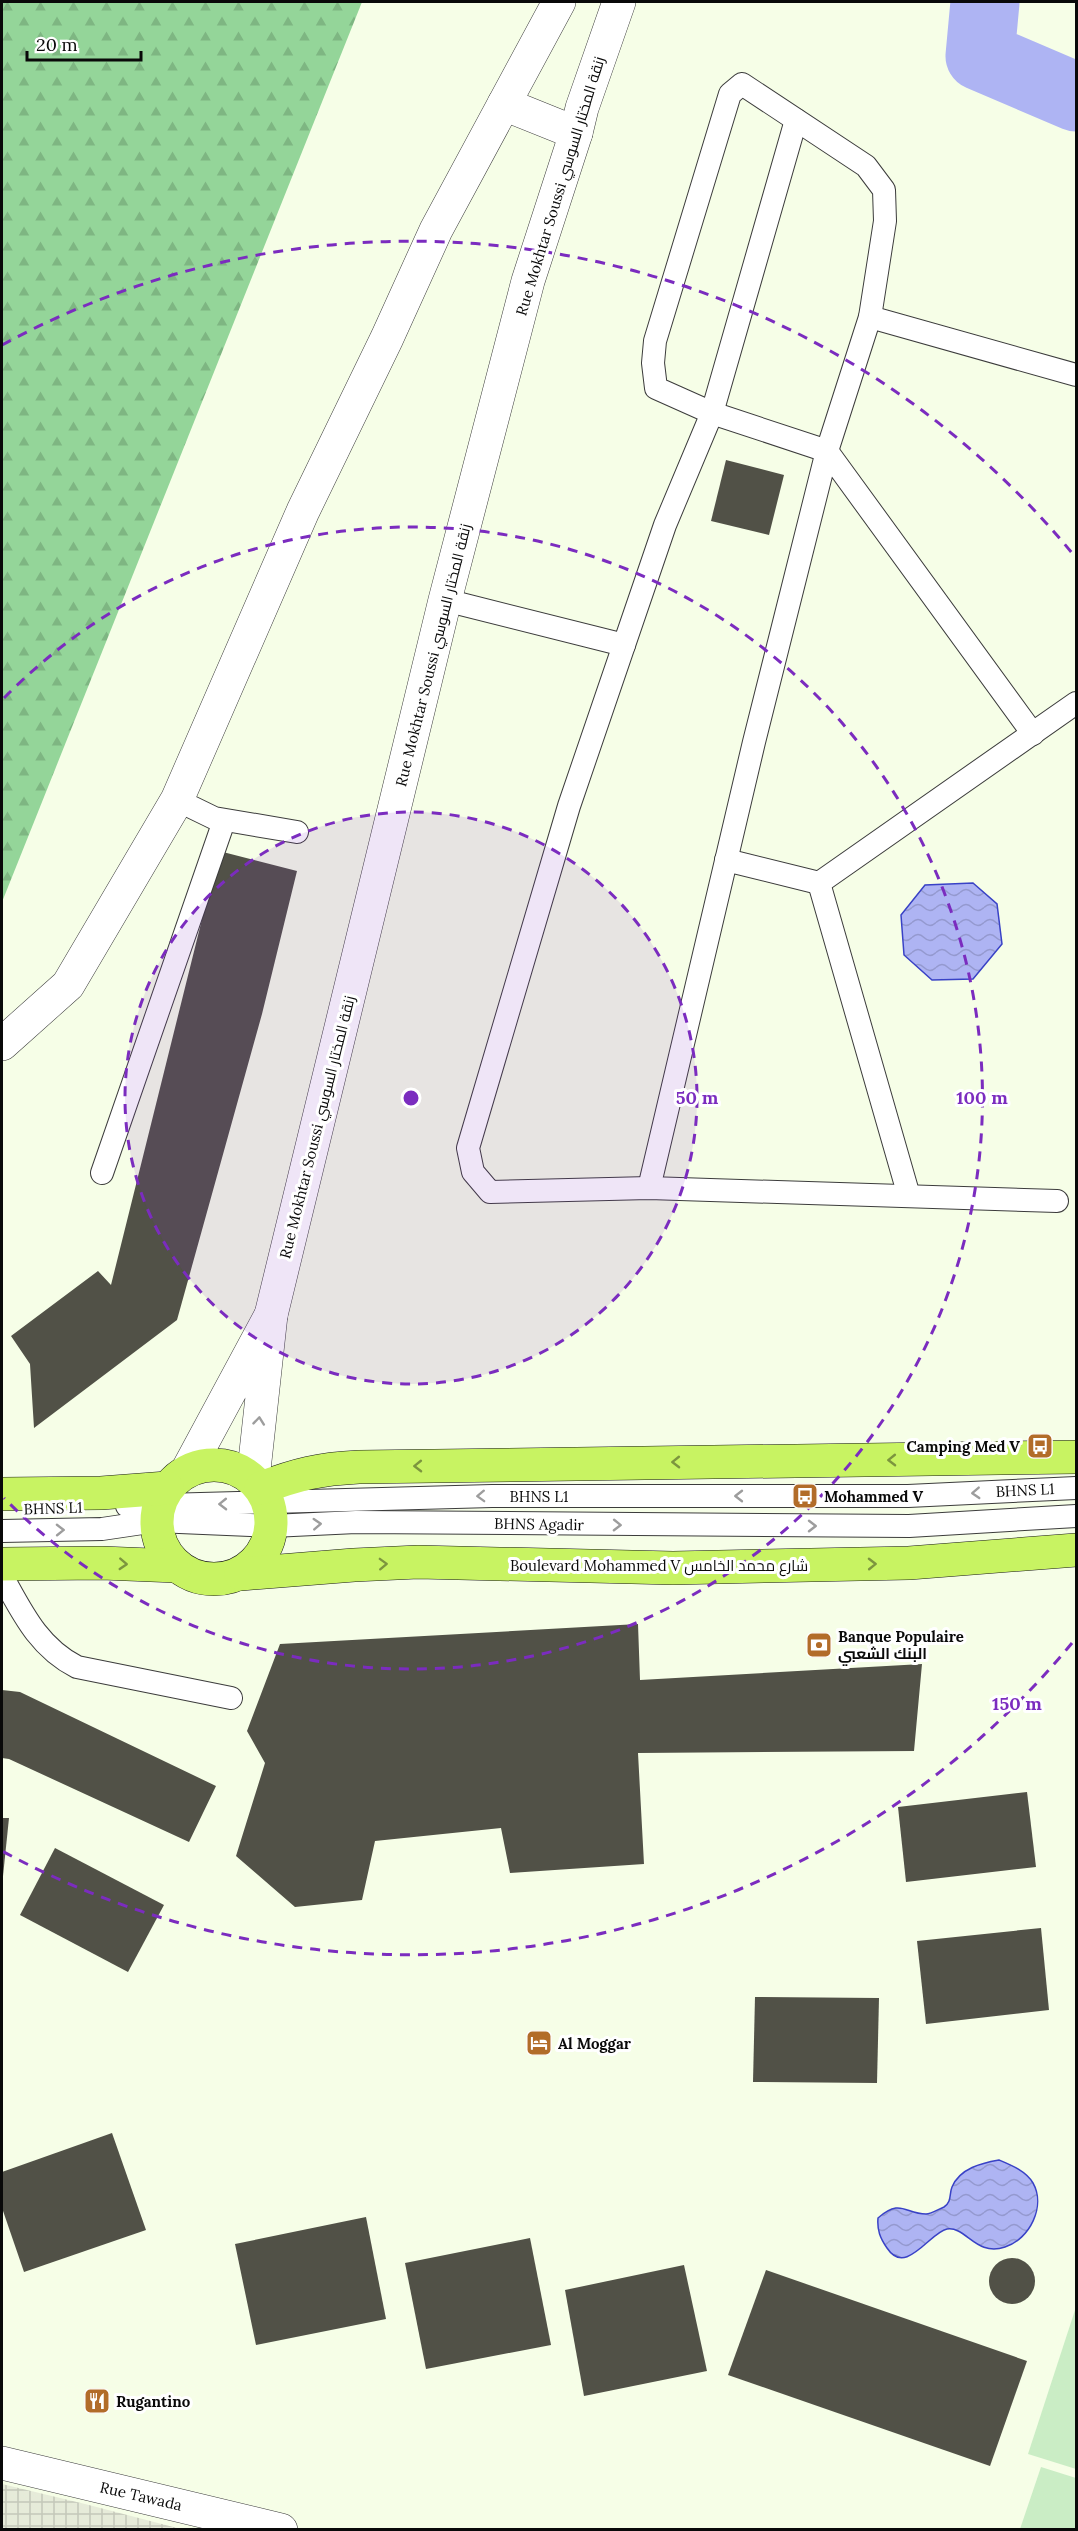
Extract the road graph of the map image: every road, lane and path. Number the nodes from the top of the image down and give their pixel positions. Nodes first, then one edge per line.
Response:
1 (559, 2) edge
2 (619, 2) edge
3 (504, 104) junction
4 (796, 120) junction
5 (576, 133) junction
6 (870, 316) junction
7 (1077, 375) edge
8 (712, 413) junction
9 (827, 451) junction
10 (445, 600) junction
11 (624, 645) junction
12 (1077, 703) edge
13 (1033, 734) junction
14 (177, 800) junction
15 (224, 821) junction
16 (297, 832) dead end
17 (726, 860) junction
18 (819, 883) junction
19 (2, 1044) edge
20 (102, 1173) dead end
21 (649, 1188) junction
22 (909, 1196) junction
23 (1057, 1201) dead end
24 (271, 1315) junction
25 (1077, 1457) edge
26 (1077, 1488) edge
27 (2, 1494) edge
28 (168, 1496) junction
29 (264, 1499) junction
30 (2, 1510) edge
31 (1077, 1516) edge
32 (2, 1531) edge
33 (1077, 1550) edge
34 (2, 1564) edge
35 (176, 1566) junction
36 (241, 1574) junction
37 (2, 1576) edge
38 (231, 1698) dead end
39 (2, 2463) edge
40 (281, 2529) edge

1 - 3 street
2 - 5 street, Rue Mokhtar Soussi زنقة المختار السوسي
3 - 5 street
3 - 14 street
4 - 6 lane
4 - 8 lane
4 - 8 lane
5 - 10 street, Rue Mokhtar Soussi زنقة المختار السوسي
6 - 7 lane
6 - 9 lane
8 - 9 lane
8 - 11 lane
9 - 13 lane
9 - 17 lane
10 - 11 lane
10 - 24 street, Rue Mokhtar Soussi زنقة المختار السوسي
11 - 21 lane
12 - 13 lane
13 - 18 lane
14 - 15 lane
14 - 19 street
15 - 16 lane
15 - 20 lane
17 - 18 lane
17 - 21 lane
18 - 22 lane
21 - 22 lane
22 - 23 lane
24 - 28 street
29 -> 24 street
25 -> 29 main road
26 -> 29 lane, BHNS L1
27 - 28 main road
28 - 29 lane, BHNS L1
28 - 29 main road
28 - 30 lane, BHNS L1
32 -> 28 lane
28 - 35 main road
29 -> 31 lane, BHNS Agadir
29 - 36 main road
36 -> 33 main road, Boulevard Mohammed V شارع محمد الخامس
34 -> 35 main road
35 - 36 main road
37 - 38 lane
39 - 40 street, Rue Tawada

